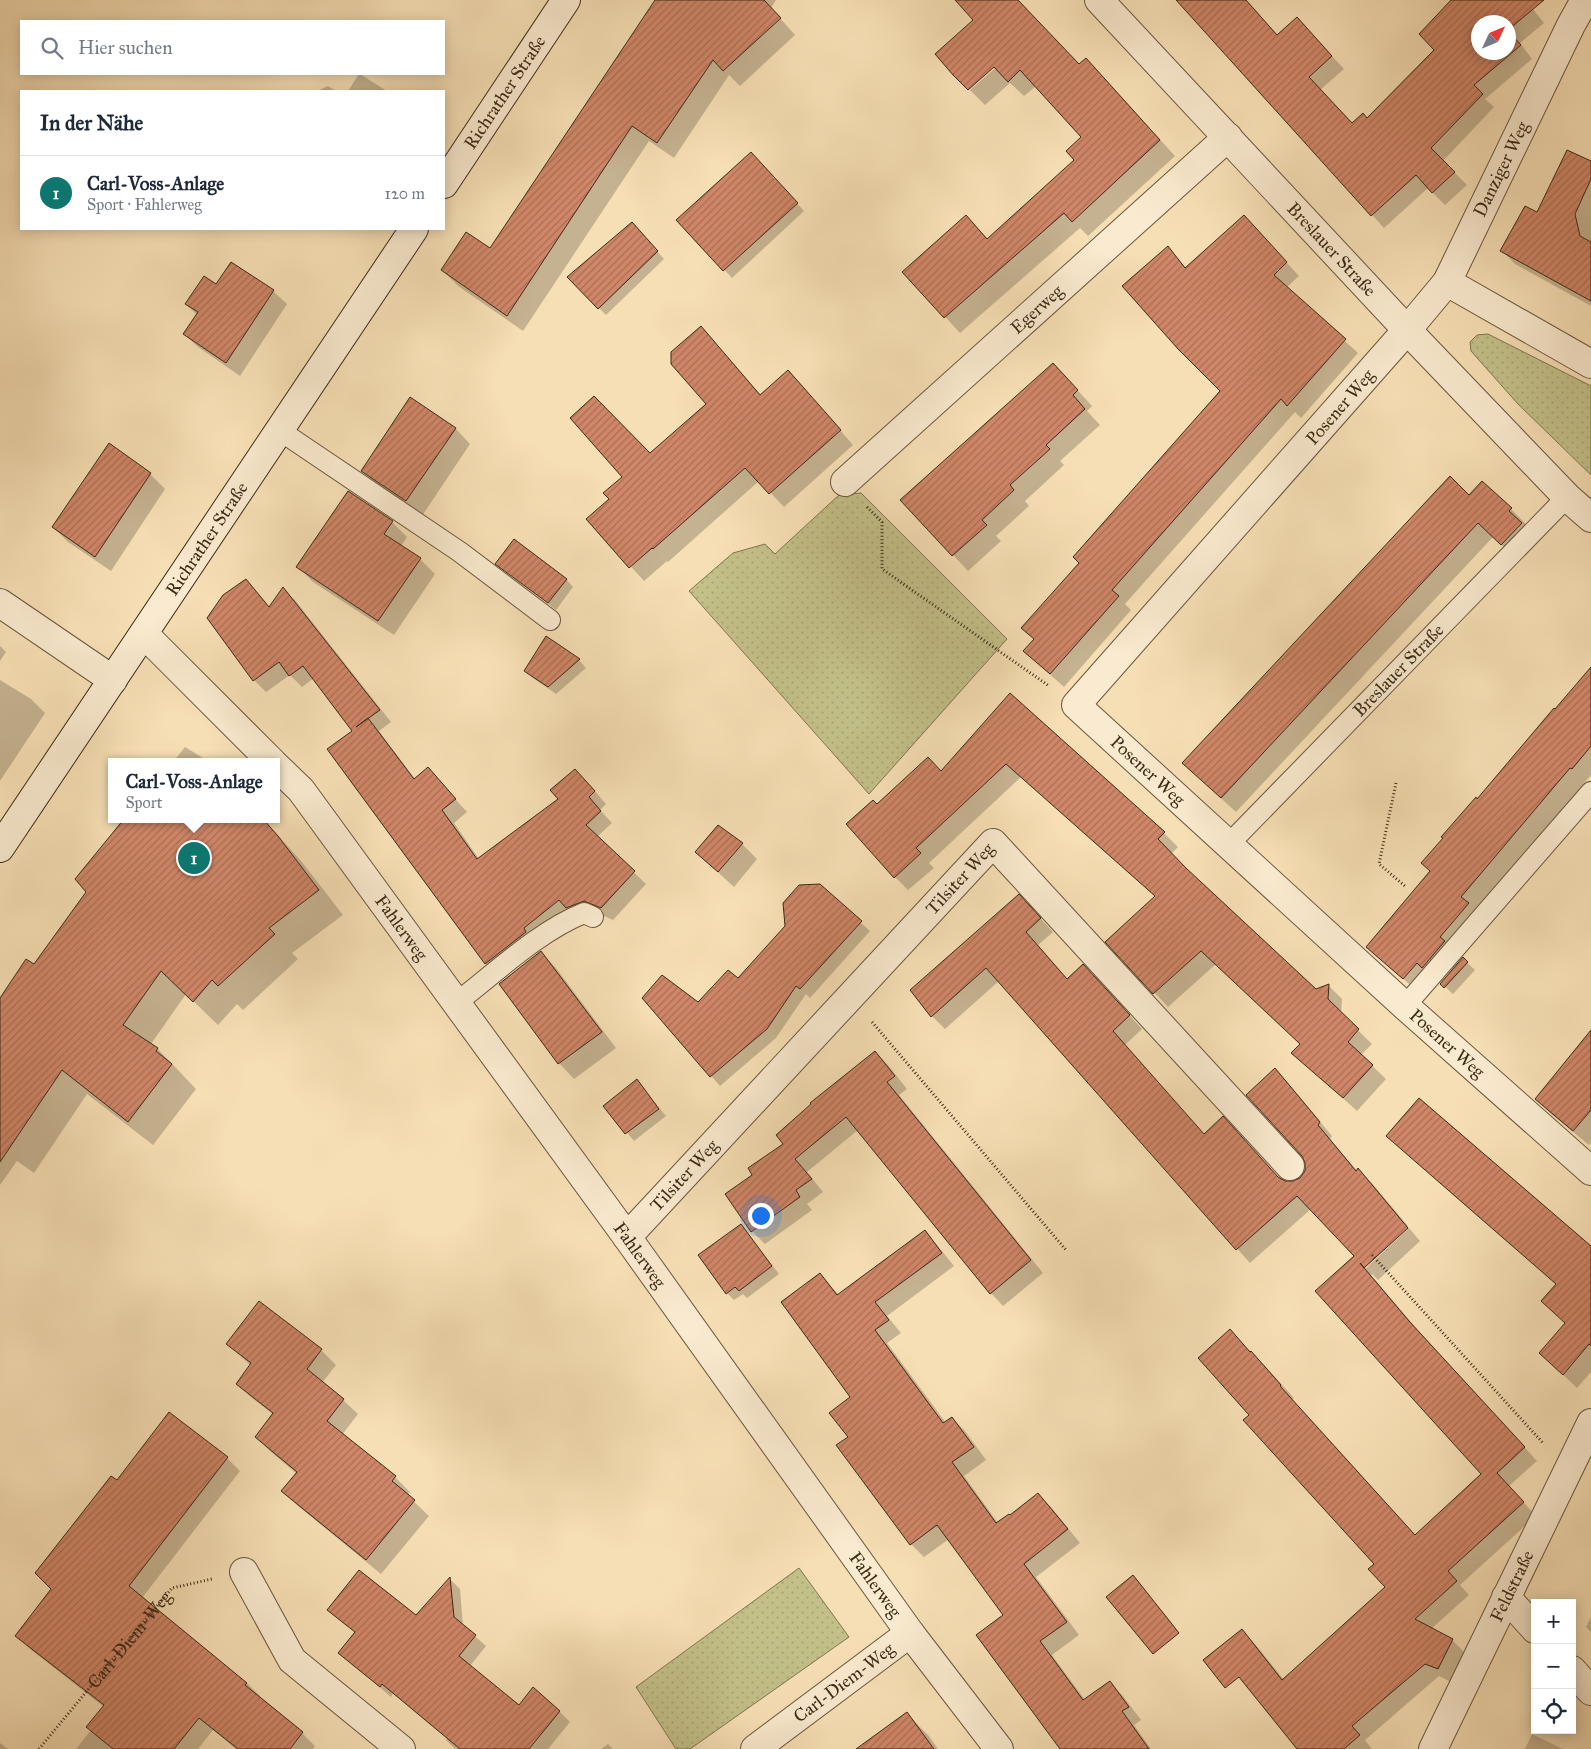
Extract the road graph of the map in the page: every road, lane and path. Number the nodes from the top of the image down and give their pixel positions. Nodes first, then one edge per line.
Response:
1 (566, 0) edge
2 (1099, 0) edge
3 (1585, 0) edge
4 (1228, 137) junction
5 (445, 182) edge
6 (413, 230) edge
7 (1447, 282) junction
8 (1407, 330) junction
9 (1591, 364) edge
10 (279, 430) junction
11 (845, 482) joint
12 (1567, 497) junction
13 (1591, 518) edge
14 (0, 603) edge
15 (550, 620) dead end
16 (144, 634) junction
17 (113, 680) junction
18 (1076, 705) junction
19 (268, 758) edge
20 (280, 770) edge
21 (1396, 783) dead end
22 (1591, 792) edge
23 (1228, 845) junction
24 (0, 848) edge
25 (1405, 886) dead end
26 (592, 917) dead end
27 (850, 997) junction
28 (456, 1003) junction
29 (1405, 1006) junction
30 (1290, 1166) dead end
31 (1591, 1171) edge
32 (627, 1237) junction
33 (1066, 1250) dead end
34 (1372, 1255) dead end
35 (1591, 1423) edge
36 (1568, 1470) junction
37 (244, 1572) joint
38 (1506, 1597) junction
39 (1531, 1625) edge
40 (910, 1633) junction
41 (1576, 1674) edge
42 (1591, 1691) edge
43 (39, 1749) edge
44 (401, 1749) edge
45 (754, 1749) edge
46 (999, 1749) edge
47 (1432, 1749) edge

1 - 5 street, Richrather Straße
2 - 4 street, Breslauer Straße
3 - 7 street, Danziger Weg
4 - 8 street, Breslauer Straße
4 - 11 street, Egerweg
6 - 10 street, Richrather Straße
7 - 8 street, Danziger Weg
7 - 9 street
8 - 12 street, Breslauer Straße
8 - 18 street, Posener Weg
10 - 15 lane
10 - 16 street, Richrather Straße
11 - 18 path
12 - 13 street, Breslauer Straße
12 - 23 lane, Breslauer Straße
14 - 17 street
16 - 17 street, Richrather Straße
16 - 19 street
17 - 24 street, Richrather Straße
18 - 23 street, Posener Weg
20 - 28 street, Fahlerweg
21 - 25 path
22 - 29 lane
23 - 29 street, Posener Weg
26 - 28 lane
27 - 30 street, Tilsiter Weg
27 - 32 street, Tilsiter Weg
27 - 33 path
28 - 32 street, Fahlerweg
29 - 31 street, Posener Weg
32 - 40 street, Fahlerweg
34 - 36 path
35 - 36 street, Feldstraße
36 - 38 street, Feldstraße
37 - 43 path, Carl-Diem-Weg
37 - 44 street
38 - 39 street
38 - 47 street, Feldstraße
40 - 45 street, Carl-Diem-Weg
40 - 46 street, Fahlerweg
41 - 42 street

